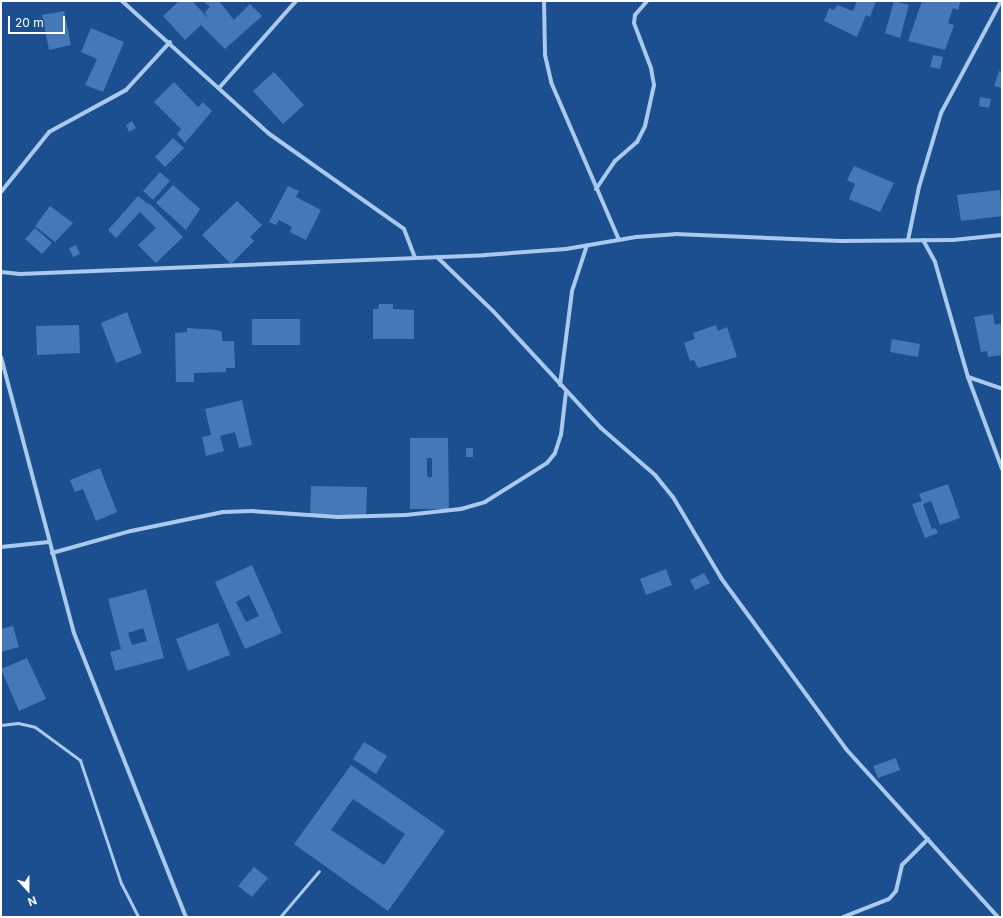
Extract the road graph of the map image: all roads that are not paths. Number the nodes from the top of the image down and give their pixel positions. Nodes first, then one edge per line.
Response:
1 (122, 1) edge
2 (296, 1) edge
3 (544, 1) edge
4 (647, 1) edge
5 (1001, 1) edge
6 (170, 42) junction
7 (219, 88) junction
8 (596, 189) junction
9 (1, 192) edge
10 (1002, 235) edge
11 (619, 240) junction
12 (908, 240) junction
13 (923, 240) junction
14 (587, 245) junction
15 (415, 258) junction
16 (437, 258) junction
17 (1, 272) edge
18 (1, 357) edge
19 (968, 377) junction
20 (560, 385) junction
21 (1002, 388) edge
22 (566, 392) junction
23 (1002, 469) edge
24 (49, 542) junction
25 (1, 547) edge
26 (52, 552) junction
27 (1, 725) edge
28 (928, 839) junction
29 (319, 871) dead end
30 (138, 917) edge
31 (186, 917) edge
32 (280, 917) edge
33 (843, 917) edge
34 (998, 917) edge

1 - 6 street
2 - 7 street
3 - 8 street
4 - 8 street
5 - 12 street
6 - 7 street
6 - 9 street
7 - 15 street
8 - 11 street
10 - 13 street
11 - 12 street
11 - 14 street
12 - 13 street
13 - 19 street
14 - 16 street
14 - 20 street
15 - 16 street
15 - 17 street
16 - 20 street
18 - 24 street
19 - 21 street
19 - 23 street
20 - 22 street
22 - 26 street
22 - 28 street
24 - 25 street
24 - 26 street
26 - 31 street
27 - 30 lane
28 - 33 street
28 - 34 street
29 - 32 lane

